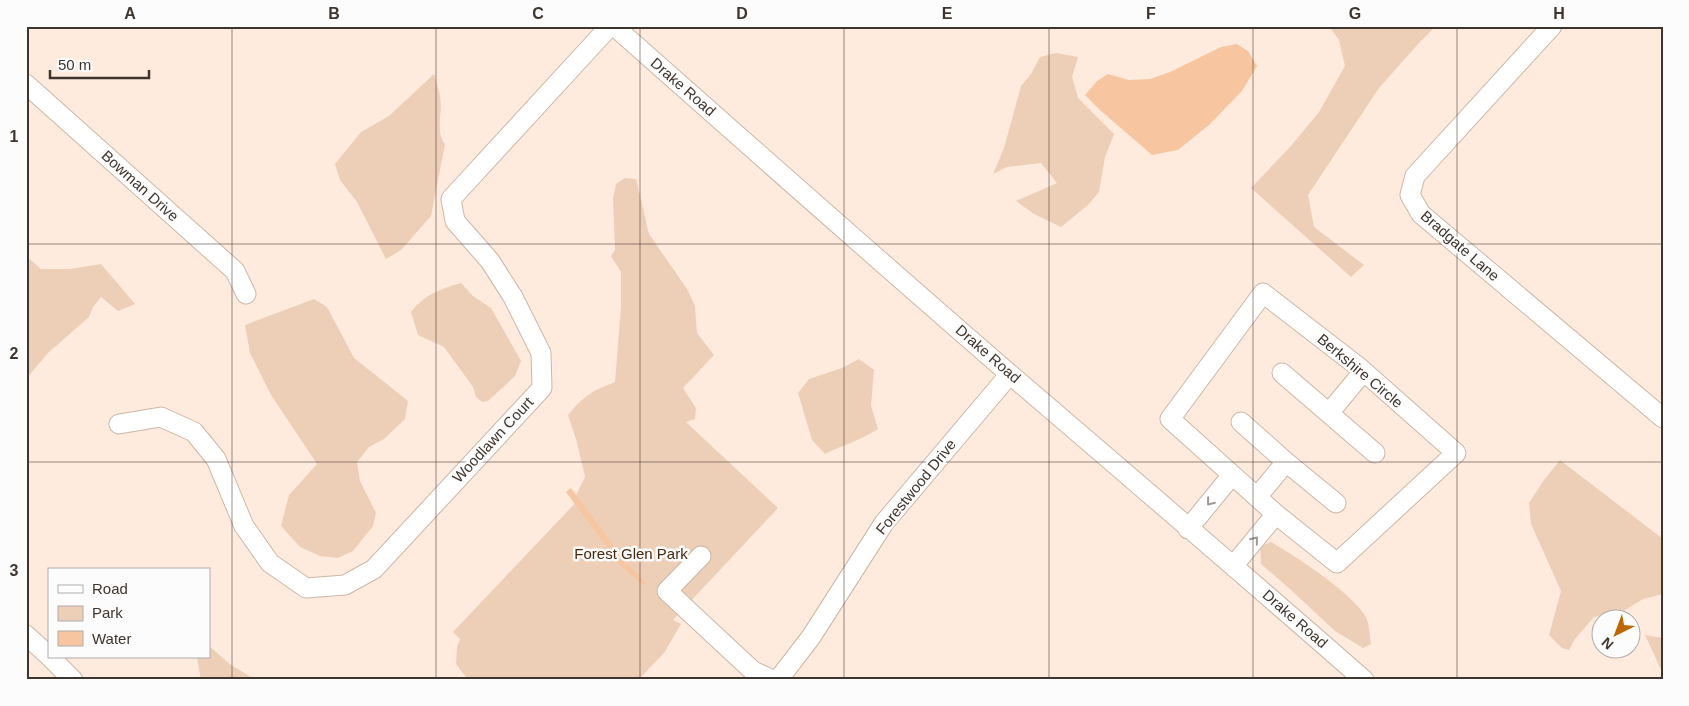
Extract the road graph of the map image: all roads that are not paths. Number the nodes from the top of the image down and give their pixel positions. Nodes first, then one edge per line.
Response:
1 (612, 26) edge
2 (1552, 26) edge
3 (26, 84) edge
4 (246, 294) dead end
5 (1363, 372) junction
6 (1282, 373) dead end
7 (1010, 374) junction
8 (1329, 413) junction
9 (1663, 418) edge
10 (1241, 422) dead end
11 (119, 424) dead end
12 (1375, 453) dead end
13 (1286, 462) junction
14 (1232, 475) junction
15 (1257, 497) junction
16 (1336, 503) dead end
17 (1276, 514) junction
18 (1188, 528) junction
19 (701, 556) dead end
20 (1234, 565) junction
21 (27, 638) edge
22 (48, 656) edge
23 (50, 658) edge
24 (74, 680) edge
25 (773, 680) edge
26 (778, 680) edge
27 (1364, 680) edge

1 - 7 street, Drake Road
1 - 11 street, Woodlawn Court
2 - 9 street, Bradgate Lane
3 - 4 street, Bowman Drive
5 - 8 street
5 - 14 street, Berkshire Circle
5 - 17 street, Berkshire Circle
6 - 8 street
7 - 18 street, Drake Road
7 - 26 street, Forestwood Drive
8 - 12 street
10 - 13 street
13 - 15 street
13 - 16 street
14 - 15 street
14 -> 18 street
15 - 17 street
20 -> 17 street
18 - 20 street, Drake Road
19 - 25 street
20 - 27 street, Drake Road
21 - 22 street
23 - 24 street

